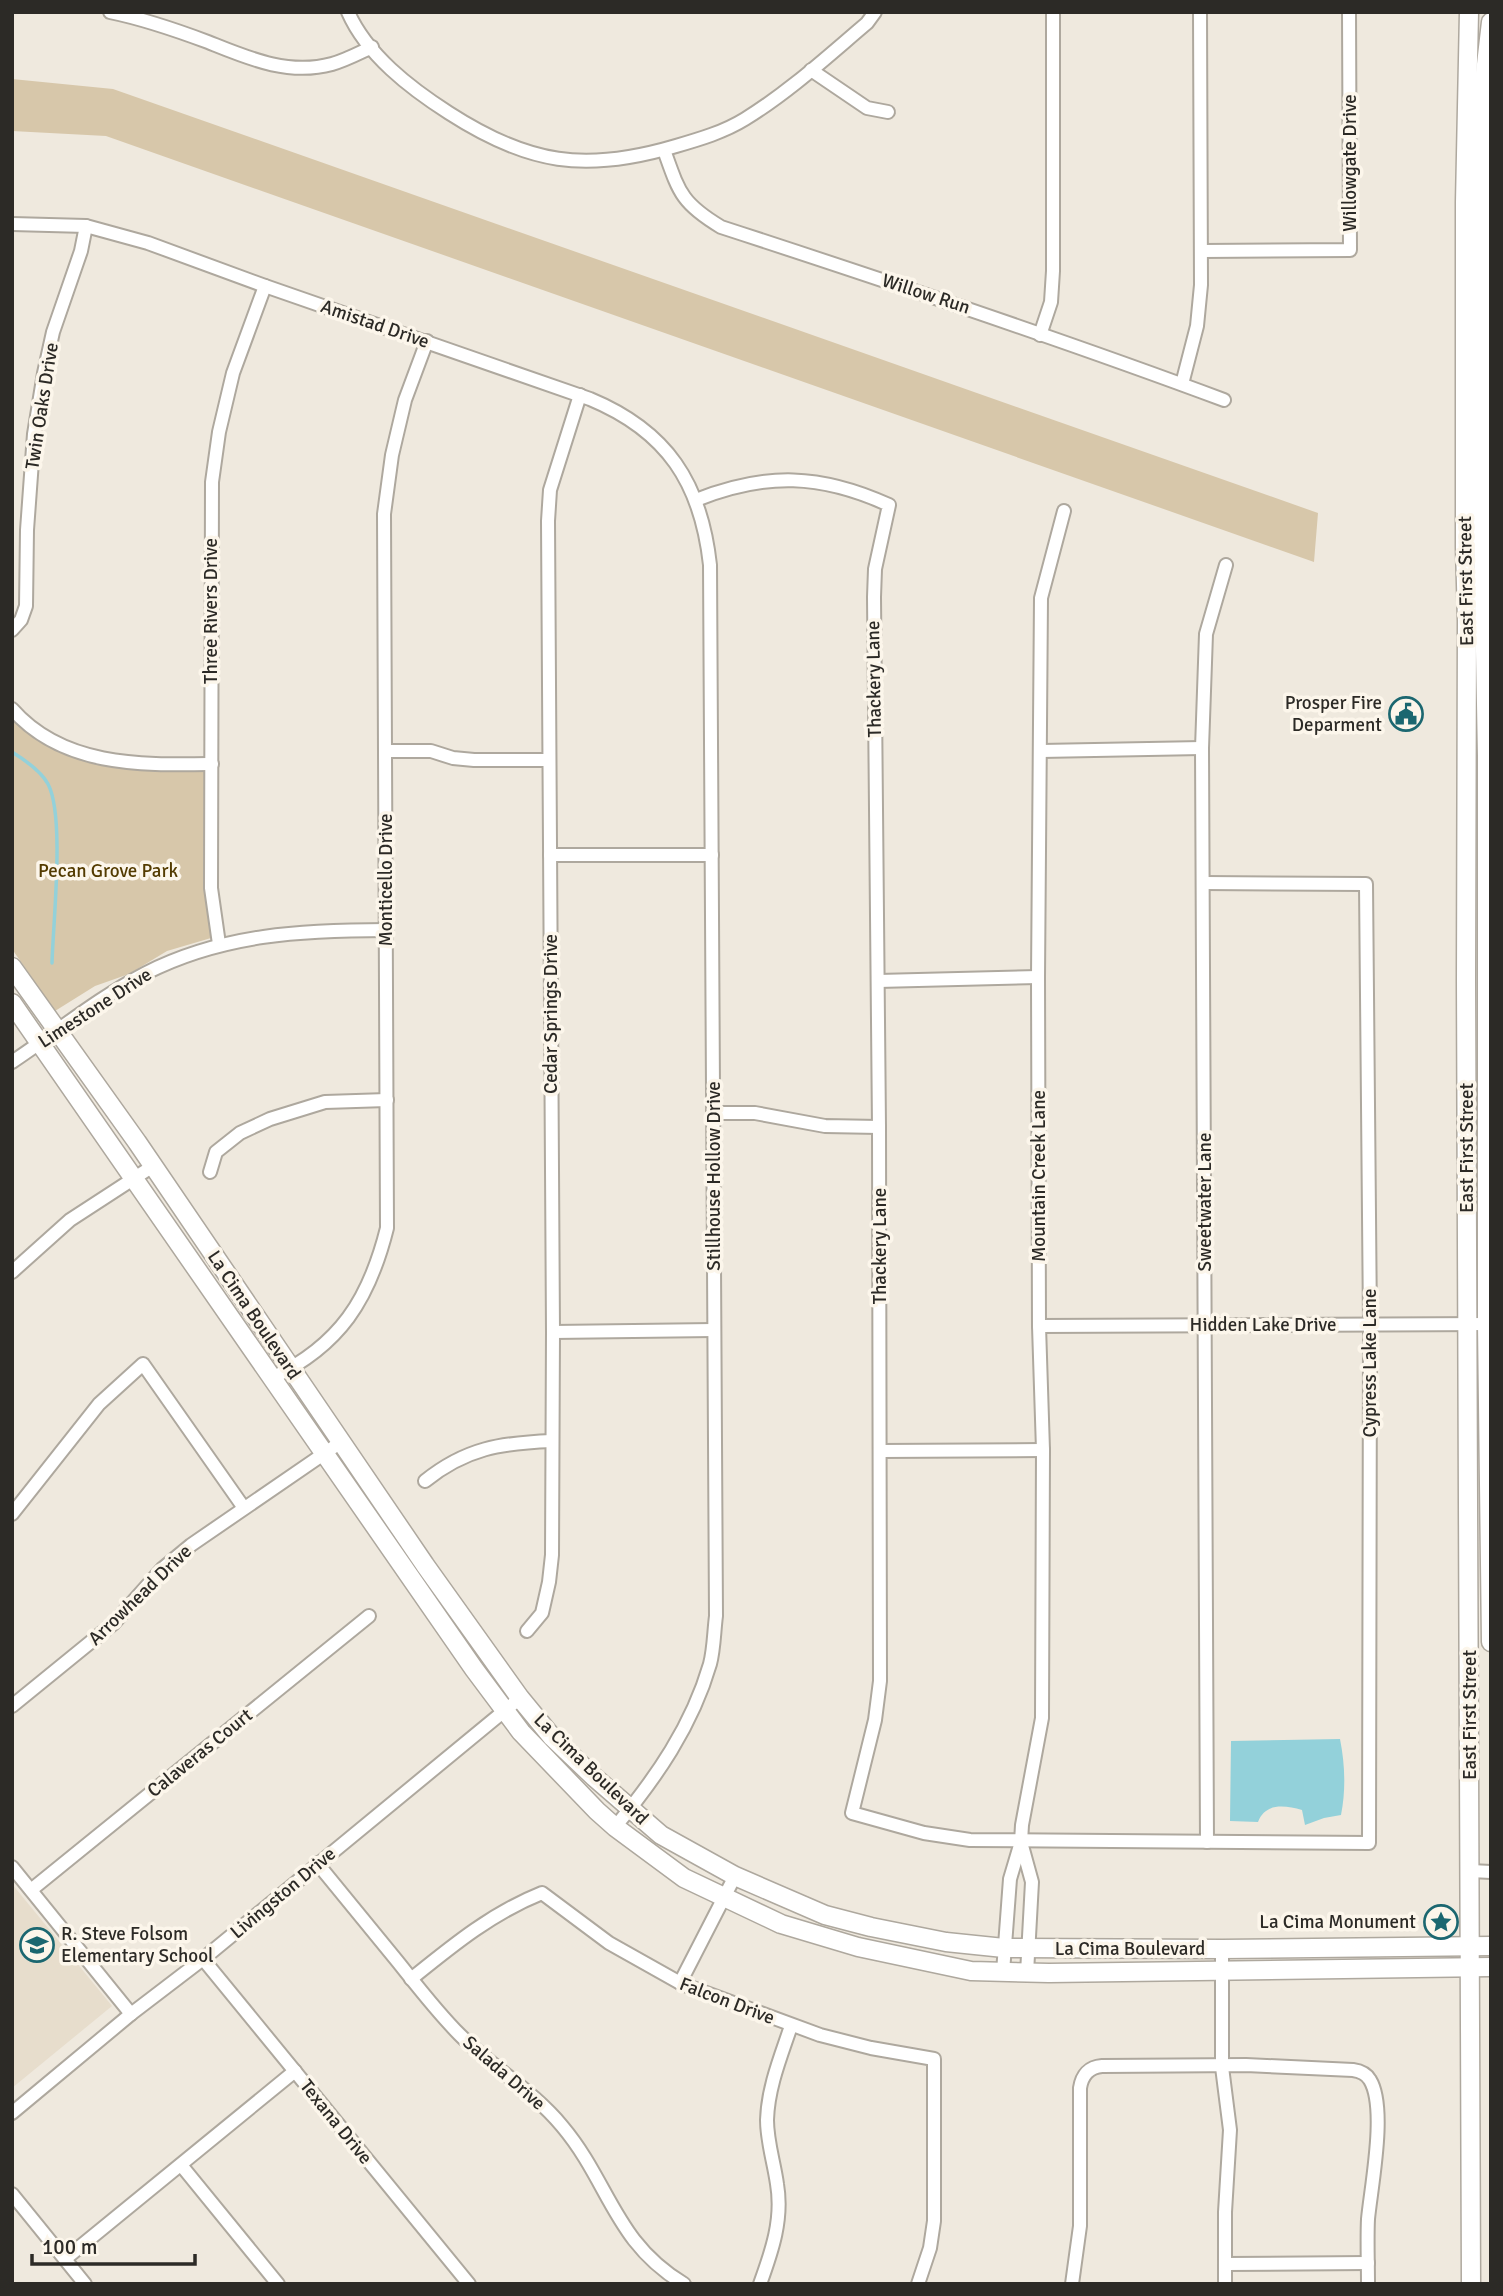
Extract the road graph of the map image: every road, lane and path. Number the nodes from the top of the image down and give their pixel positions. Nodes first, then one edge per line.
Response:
1 (110, 12) edge
2 (348, 12) edge
3 (875, 12) edge
4 (1053, 12) edge
5 (1200, 12) edge
6 (1349, 12) edge
7 (1483, 12) edge
8 (1469, 13) edge
9 (149, 17) edge
10 (1491, 22) edge
11 (372, 47) junction
12 (811, 70) junction
13 (888, 112) dead end
14 (664, 150) junction
15 (1479, 202) edge
16 (12, 224) edge
17 (86, 226) junction
18 (1202, 251) junction
19 (265, 286) junction
20 (1040, 335) junction
21 (427, 341) junction
22 (1465, 380) junction
23 (1487, 380) edge
24 (1182, 384) junction
25 (580, 395) junction
26 (1224, 400) dead end
27 (696, 500) junction
28 (1064, 511) dead end
29 (1474, 547) junction
30 (1226, 565) dead end
31 (12, 629) edge
32 (1467, 683) junction
33 (1486, 683) junction
34 (12, 709) edge
35 (1202, 748) junction
36 (385, 751) junction
37 (1041, 751) junction
38 (1467, 756) junction
39 (1487, 756) junction
40 (548, 760) junction
41 (212, 764) junction
42 (550, 855) junction
43 (712, 855) junction
44 (1204, 883) junction
45 (387, 930) junction
46 (219, 944) junction
47 (1465, 958) junction
48 (1489, 958) edge
49 (12, 967) edge
50 (1038, 977) junction
51 (1489, 980) edge
52 (878, 981) junction
53 (1466, 981) junction
54 (12, 1003) edge
55 (57, 1029) junction
56 (40, 1043) junction
57 (12, 1062) edge
58 (387, 1100) junction
59 (713, 1113) junction
60 (879, 1127) junction
61 (153, 1166) junction
62 (210, 1172) dead end
63 (133, 1178) junction
64 (12, 1272) edge
65 (1468, 1324) junction
66 (1489, 1324) edge
67 (1205, 1325) junction
68 (1370, 1325) junction
69 (1039, 1326) junction
70 (714, 1330) junction
71 (553, 1332) junction
72 (291, 1369) junction
73 (272, 1378) junction
74 (552, 1441) junction
75 (341, 1443) junction
76 (1043, 1450) junction
77 (880, 1451) junction
78 (325, 1454) junction
79 (425, 1481) dead end
80 (244, 1508) junction
81 (12, 1514) edge
82 (369, 1616) dead end
83 (527, 1631) dead end
84 (1491, 1642) edge
85 (520, 1698) junction
86 (12, 1706) edge
87 (505, 1711) junction
88 (630, 1809) junction
89 (615, 1827) junction
90 (1021, 1842) junction
91 (1208, 1842) junction
92 (317, 1863) junction
93 (12, 1867) edge
94 (1471, 1871) junction
95 (1491, 1872) edge
96 (735, 1876) junction
97 (31, 1890) junction
98 (725, 1896) junction
99 (1470, 1946) junction
100 (1491, 1946) edge
101 (1004, 1948) junction
102 (1028, 1948) junction
103 (1223, 1949) junction
104 (203, 1959) junction
105 (1491, 1967) edge
106 (1470, 1968) junction
107 (1223, 1970) junction
108 (1003, 1972) junction
109 (1027, 1973) junction
110 (411, 1979) junction
111 (680, 1983) junction
112 (131, 2014) junction
113 (791, 2026) junction
114 (1222, 2065) junction
115 (295, 2071) junction
116 (12, 2113) edge
117 (181, 2165) junction
118 (12, 2194) edge
119 (65, 2259) junction
120 (1368, 2263) junction
121 (1224, 2264) junction
122 (85, 2284) edge
123 (278, 2284) edge
124 (470, 2284) edge
125 (684, 2284) edge
126 (760, 2284) edge
127 (918, 2284) edge
128 (1072, 2284) edge
129 (1225, 2284) edge
130 (1368, 2284) edge
131 (1471, 2284) edge

1 - 9 street
2 - 11 street
3 - 12 street
4 - 20 street
5 - 18 street
6 - 18 street, Willowgate Drive
7 - 8 main road
8 - 15 main road, East First Street
9 - 11 street
10 - 15 main road, East First Street
11 - 14 street
12 - 13 street
12 - 14 street
14 - 20 street, Willow Run
15 - 22 main road, East First Street
15 - 23 main road, East First Street
16 - 17 street, Amistad Drive
17 - 19 street, Amistad Drive
17 - 31 street, Twin Oaks Drive
18 - 24 street
19 - 21 street, Amistad Drive
19 - 41 street, Three Rivers Drive
20 - 24 street, Willow Run
21 - 25 street, Amistad Drive
21 - 36 street, Monticello Drive
22 - 23 street
22 - 29 main road, East First Street
23 - 29 main road, East First Street
24 - 26 street, Willow Run
25 - 27 street, Amistad Drive
25 - 40 street, Cedar Springs Drive
27 - 43 street, Stillhouse Hollow Drive
27 - 52 street, Thackery Lane
28 - 37 street, Mountain Creek Lane
29 - 32 main road, East First Street
29 - 33 main road, East First Street
30 - 35 street, Sweetwater Lane
32 - 33 main road
32 - 38 main road, East First Street
33 - 39 main road, East First Street
34 - 41 street
35 - 37 street
35 - 44 street, Sweetwater Lane
36 - 40 street
36 - 45 street, Monticello Drive
37 - 50 street, Mountain Creek Lane
38 - 39 main road
38 - 47 main road, East First Street
39 - 48 main road, East First Street
40 - 42 street, Cedar Springs Drive
41 - 46 street, Three Rivers Drive
42 - 43 street
42 - 71 street, Cedar Springs Drive
43 - 59 street, Stillhouse Hollow Drive
44 - 67 street, Sweetwater Lane
44 - 68 street, Cypress Lake Lane
45 - 46 street, Limestone Drive
45 - 58 street, Monticello Drive
46 - 55 street, Limestone Drive
47 - 48 street
47 - 53 main road, East First Street
48 - 51 main road, East First Street
49 - 55 main road, La Cima Boulevard
50 - 52 street
50 - 69 street, Mountain Creek Lane
51 - 53 street
51 - 66 main road, East First Street
52 - 60 street, Thackery Lane
53 - 65 main road, East First Street
54 - 56 main road, La Cima Boulevard
55 - 56 street, Limestone Drive
55 - 61 main road, La Cima Boulevard
56 - 57 street, Limestone Drive
56 - 63 main road, La Cima Boulevard
58 - 62 street
58 - 72 street, Monticello Drive
59 - 60 street
59 - 70 street, Stillhouse Hollow Drive
60 - 77 street, Thackery Lane
61 - 63 street
61 - 72 main road, La Cima Boulevard
63 - 64 street
63 - 73 main road, La Cima Boulevard
65 - 66 street, Hidden Lake Drive
65 - 68 street, Hidden Lake Drive
65 - 94 main road, East First Street
66 - 84 main road, East First Street
67 - 68 street, Hidden Lake Drive
67 - 69 street, Hidden Lake Drive
67 - 91 street, Sweetwater Lane
68 - 91 street, Cypress Lake Lane
69 - 76 street, Mountain Creek Lane
70 - 71 street
70 - 88 street, Stillhouse Hollow Drive
71 - 74 street, Cedar Springs Drive
72 - 73 street, Monticello Drive
72 - 75 main road, La Cima Boulevard
73 - 78 main road, La Cima Boulevard
74 - 79 street
74 - 83 street, Cedar Springs Drive
75 - 78 street, Arrowhead Drive
75 - 85 main road, La Cima Boulevard
76 - 77 street
76 - 90 street, Mountain Creek Lane
77 - 90 street, Thackery Lane
78 - 80 street, Arrowhead Drive
78 - 87 main road, La Cima Boulevard
80 - 81 street
80 - 86 street, Arrowhead Drive
82 - 97 street, Calaveras Court
85 - 87 street, Livingston Drive
85 - 88 main road, La Cima Boulevard
87 - 89 main road, La Cima Boulevard
87 - 92 street, Livingston Drive
88 - 89 street, Stillhouse Hollow Drive
88 - 96 main road, La Cima Boulevard
89 - 98 main road, La Cima Boulevard
90 - 91 street
90 - 101 street, Mountain Creek Lane
90 - 102 street, Mountain Creek Lane
92 - 104 street, Livingston Drive
92 - 110 street, Salada Drive
93 - 97 street
94 - 95 street
94 - 99 main road, East First Street
96 - 98 street
96 - 101 main road, La Cima Boulevard
97 - 112 street
98 - 108 main road, La Cima Boulevard
98 - 111 street
99 - 100 main road, La Cima Boulevard
99 - 103 main road, La Cima Boulevard
99 - 106 main road, East First Street
101 - 102 main road, La Cima Boulevard
101 - 108 street, Mountain Creek Lane
102 - 103 main road, La Cima Boulevard
102 - 109 street, Mountain Creek Lane
103 - 107 street
104 - 112 street, Livingston Drive
104 - 115 street, Texana Drive
105 - 106 main road, La Cima Boulevard
106 - 107 main road, La Cima Boulevard
106 - 131 main road, East First Street
107 - 109 main road, La Cima Boulevard
107 - 114 street
108 - 109 main road, La Cima Boulevard
110 - 111 street, Falcon Drive
110 - 125 street, Salada Drive
111 - 113 street, Falcon Drive
112 - 116 street, Livingston Drive
113 - 126 street
113 - 127 street, Falcon Drive
114 - 120 street
114 - 121 street
114 - 128 street
115 - 117 street
115 - 124 street, Texana Drive
117 - 119 street
117 - 123 street
118 - 119 street
119 - 122 street
120 - 121 street
120 - 130 street
121 - 129 street

